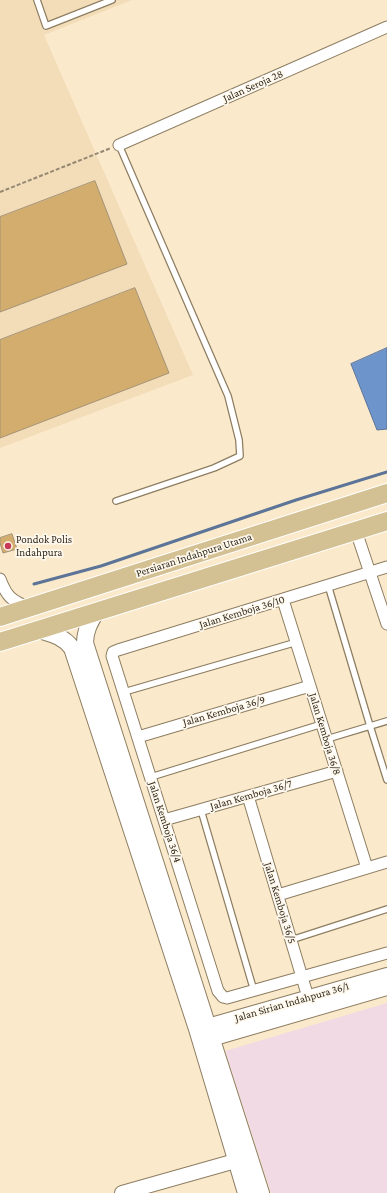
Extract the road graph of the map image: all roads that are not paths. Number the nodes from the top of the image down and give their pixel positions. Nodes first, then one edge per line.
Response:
1 (37, 0) edge
2 (112, 0) edge
3 (387, 27) edge
4 (119, 145) joint
5 (387, 493) edge
6 (116, 501) dead end
7 (387, 521) edge
8 (356, 531) junction
9 (387, 566) edge
10 (370, 572) junction
11 (0, 579) edge
12 (328, 584) junction
13 (283, 600) junction
14 (29, 608) junction
15 (385, 611) edge
16 (96, 612) junction
17 (0, 617) edge
18 (387, 624) edge
19 (39, 630) junction
20 (0, 642) edge
21 (296, 642) junction
22 (113, 652) joint
23 (310, 686) junction
24 (124, 692) junction
25 (387, 721) edge
26 (322, 724) junction
27 (370, 726) junction
28 (138, 737) junction
29 (327, 739) junction
30 (337, 771) junction
31 (151, 777) junction
32 (387, 780) edge
33 (248, 796) junction
34 (202, 810) junction
35 (164, 820) junction
36 (387, 862) edge
37 (368, 868) junction
38 (278, 895) junction
39 (387, 909) edge
40 (291, 940) junction
41 (387, 953) edge
42 (387, 975) edge
43 (302, 977) junction
44 (387, 988) edge
45 (254, 991) junction
46 (310, 1004) junction
47 (204, 1034) junction
48 (242, 1159) junction
49 (122, 1193) edge
50 (246, 1193) edge
51 (261, 1193) edge

1 - 2 lane
3 - 4 street, Jalan Seroja 28
4 - 6 lane
5 - 14 main road, Persiaran Indahpura Utama
7 - 8 main road
8 - 10 street
8 - 16 main road
9 - 10 street, Jalan Kemboja 36/10
10 - 12 street, Jalan Kemboja 36/10
10 - 15 street
11 - 14 street
12 - 13 street, Jalan Kemboja 36/10
12 - 27 lane
13 - 21 street, Jalan Kemboja 36/8
13 - 22 street, Jalan Kemboja 36/10
14 - 17 main road, Persiaran Indahpura Utama
15 - 18 street
16 - 19 main road
16 - 47 main road
19 - 20 main road
19 - 47 main road
21 - 23 street, Jalan Kemboja 36/8
21 - 24 lane
22 - 24 street, Jalan Kemboja 36/4
23 - 26 street, Jalan Kemboja 36/8
23 - 28 street, Jalan Kemboja 36/9
24 - 28 street, Jalan Kemboja 36/4
25 - 27 lane
26 - 29 street, Jalan Kemboja 36/8
26 - 31 lane
27 - 29 lane
27 - 32 lane
28 - 31 street, Jalan Kemboja 36/4
29 - 30 street, Jalan Kemboja 36/8
30 - 33 street, Jalan Kemboja 36/7
30 - 37 street, Jalan Kemboja 36/8
31 - 35 street, Jalan Kemboja 36/4
33 - 34 street, Jalan Kemboja 36/7
33 - 38 street, Jalan Kemboja 36/5
34 - 35 street, Jalan Kemboja 36/7
34 - 45 lane
35 - 45 street, Jalan Kemboja 36/4
36 - 37 street
37 - 38 street
38 - 40 street, Jalan Kemboja 36/5
39 - 40 lane
40 - 43 street, Jalan Kemboja 36/5
41 - 43 street
42 - 46 street, Jalan Sirian Indahpura 36/1
43 - 45 street
43 - 46 street, Jalan Kemboja 36/5
44 - 46 street, Jalan Sirian Indahpura 36/1
46 - 47 street, Jalan Sirian Indahpura 36/1
47 - 48 main road
48 - 49 street
48 - 50 main road
48 - 51 main road

